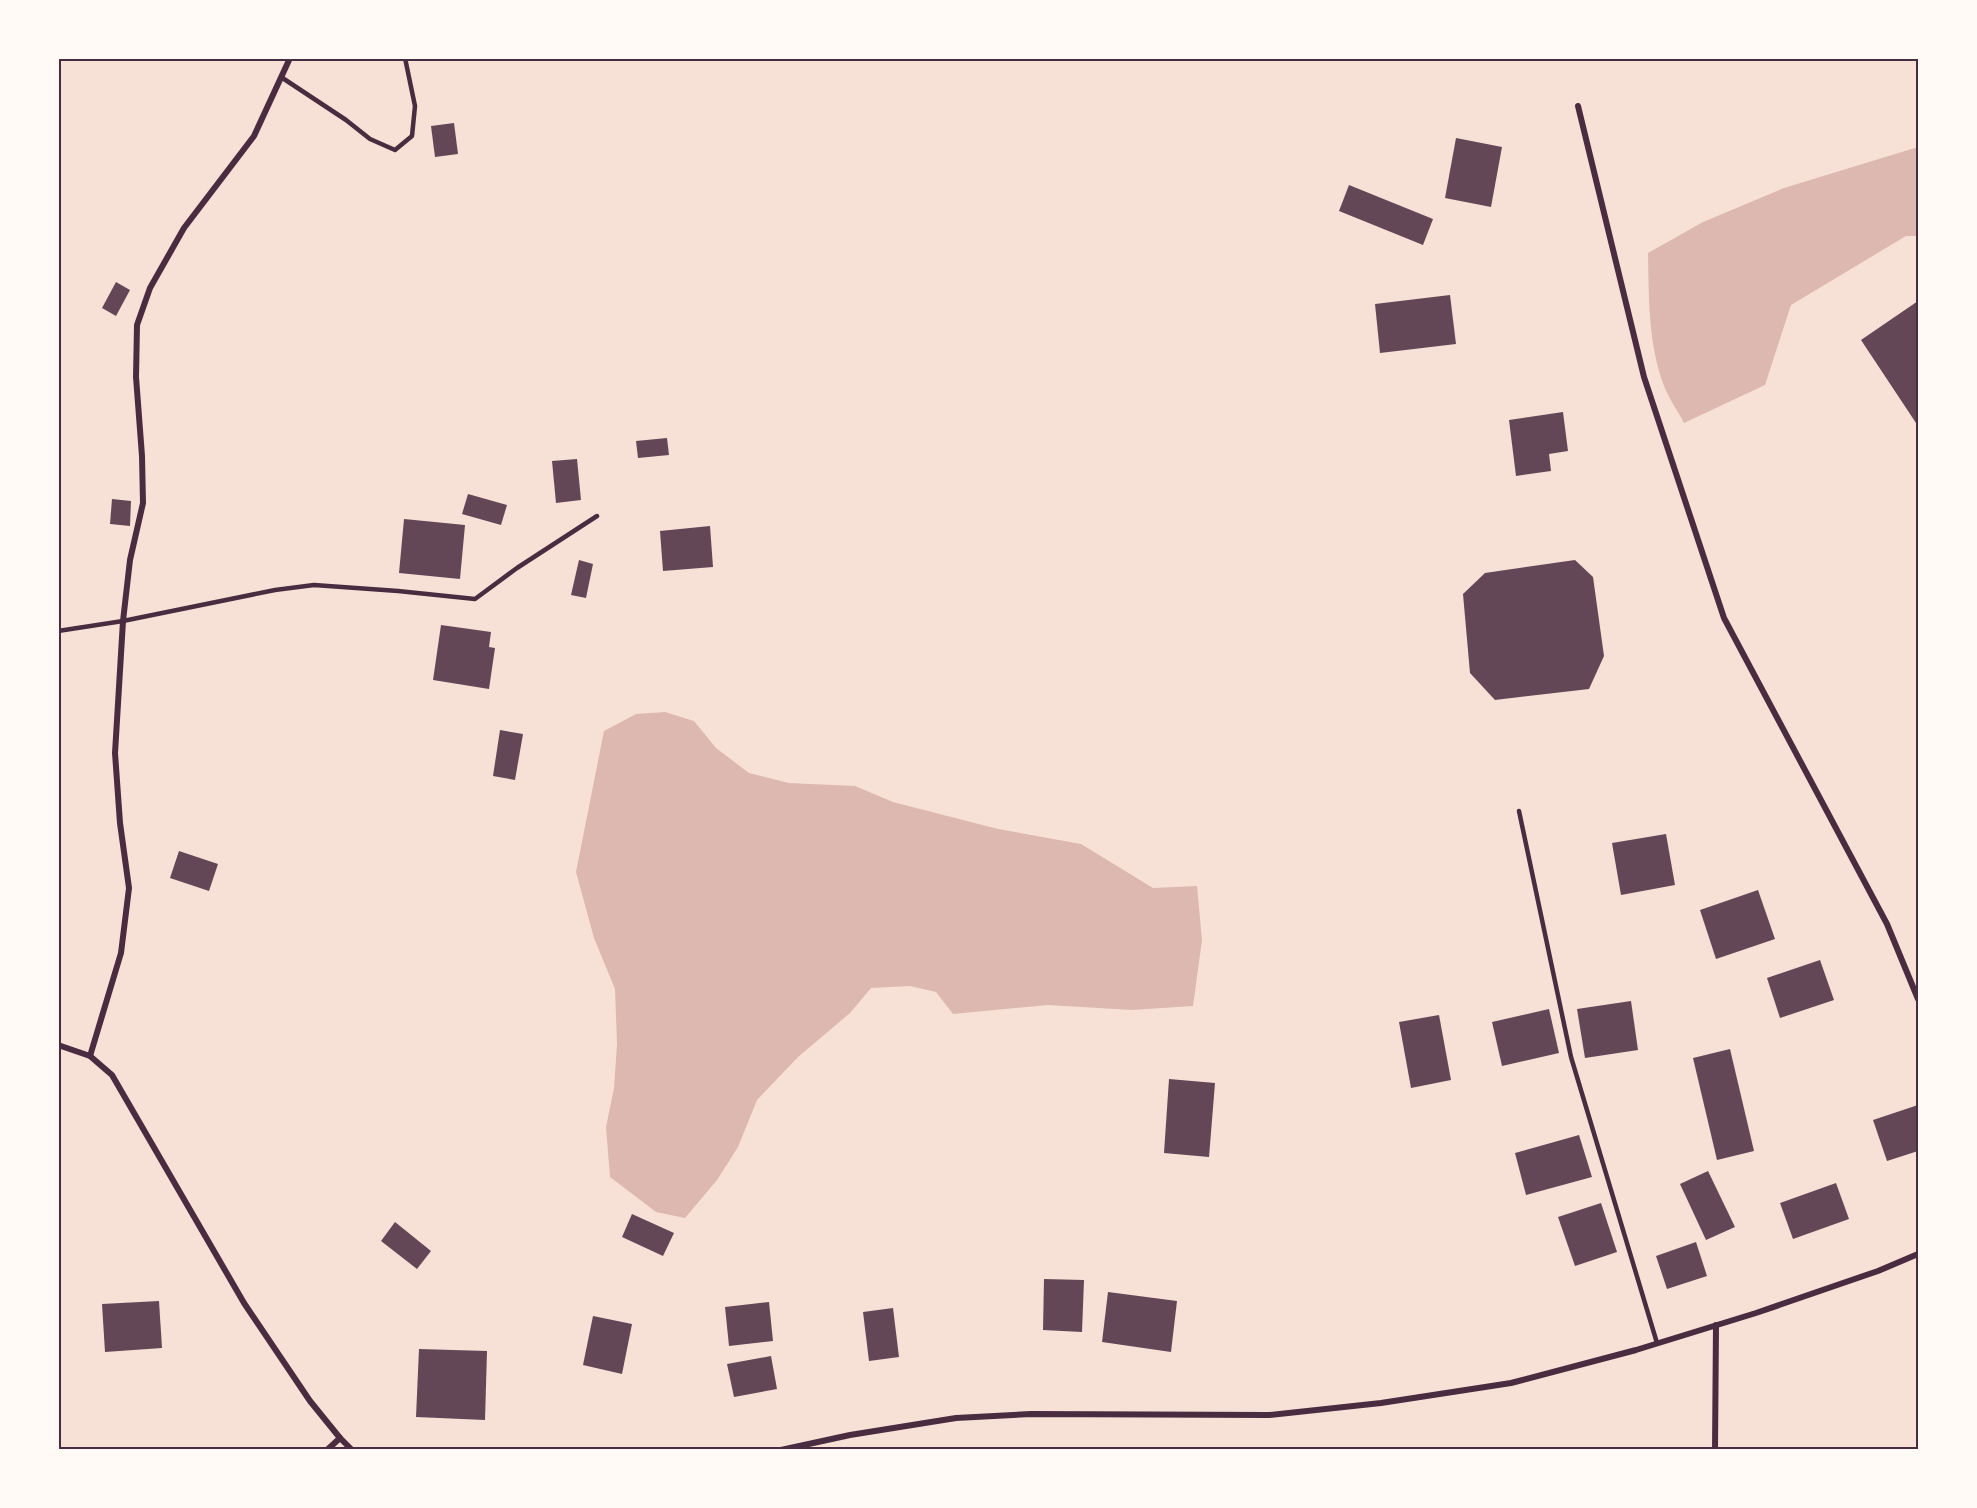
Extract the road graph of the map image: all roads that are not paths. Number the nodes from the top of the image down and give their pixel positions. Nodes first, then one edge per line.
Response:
1 (290, 58) edge
2 (405, 58) edge
3 (281, 77) junction
4 (1578, 106) dead end
5 (597, 516) dead end
6 (123, 621) junction
7 (58, 631) edge
8 (1519, 811) dead end
9 (1918, 999) edge
10 (58, 1045) edge
11 (90, 1056) junction
12 (1918, 1254) edge
13 (1716, 1325) junction
14 (1657, 1343) junction
15 (340, 1438) junction
16 (327, 1449) edge
17 (352, 1449) edge
18 (781, 1449) edge
19 (1715, 1449) edge

1 - 3 street
2 - 3 lane
3 - 6 street
4 - 9 street
5 - 6 lane
6 - 7 lane
6 - 11 street
8 - 14 lane
10 - 11 street
11 - 15 street
12 - 13 street
13 - 14 street
13 - 19 street
14 - 18 street
15 - 16 street
15 - 17 street

